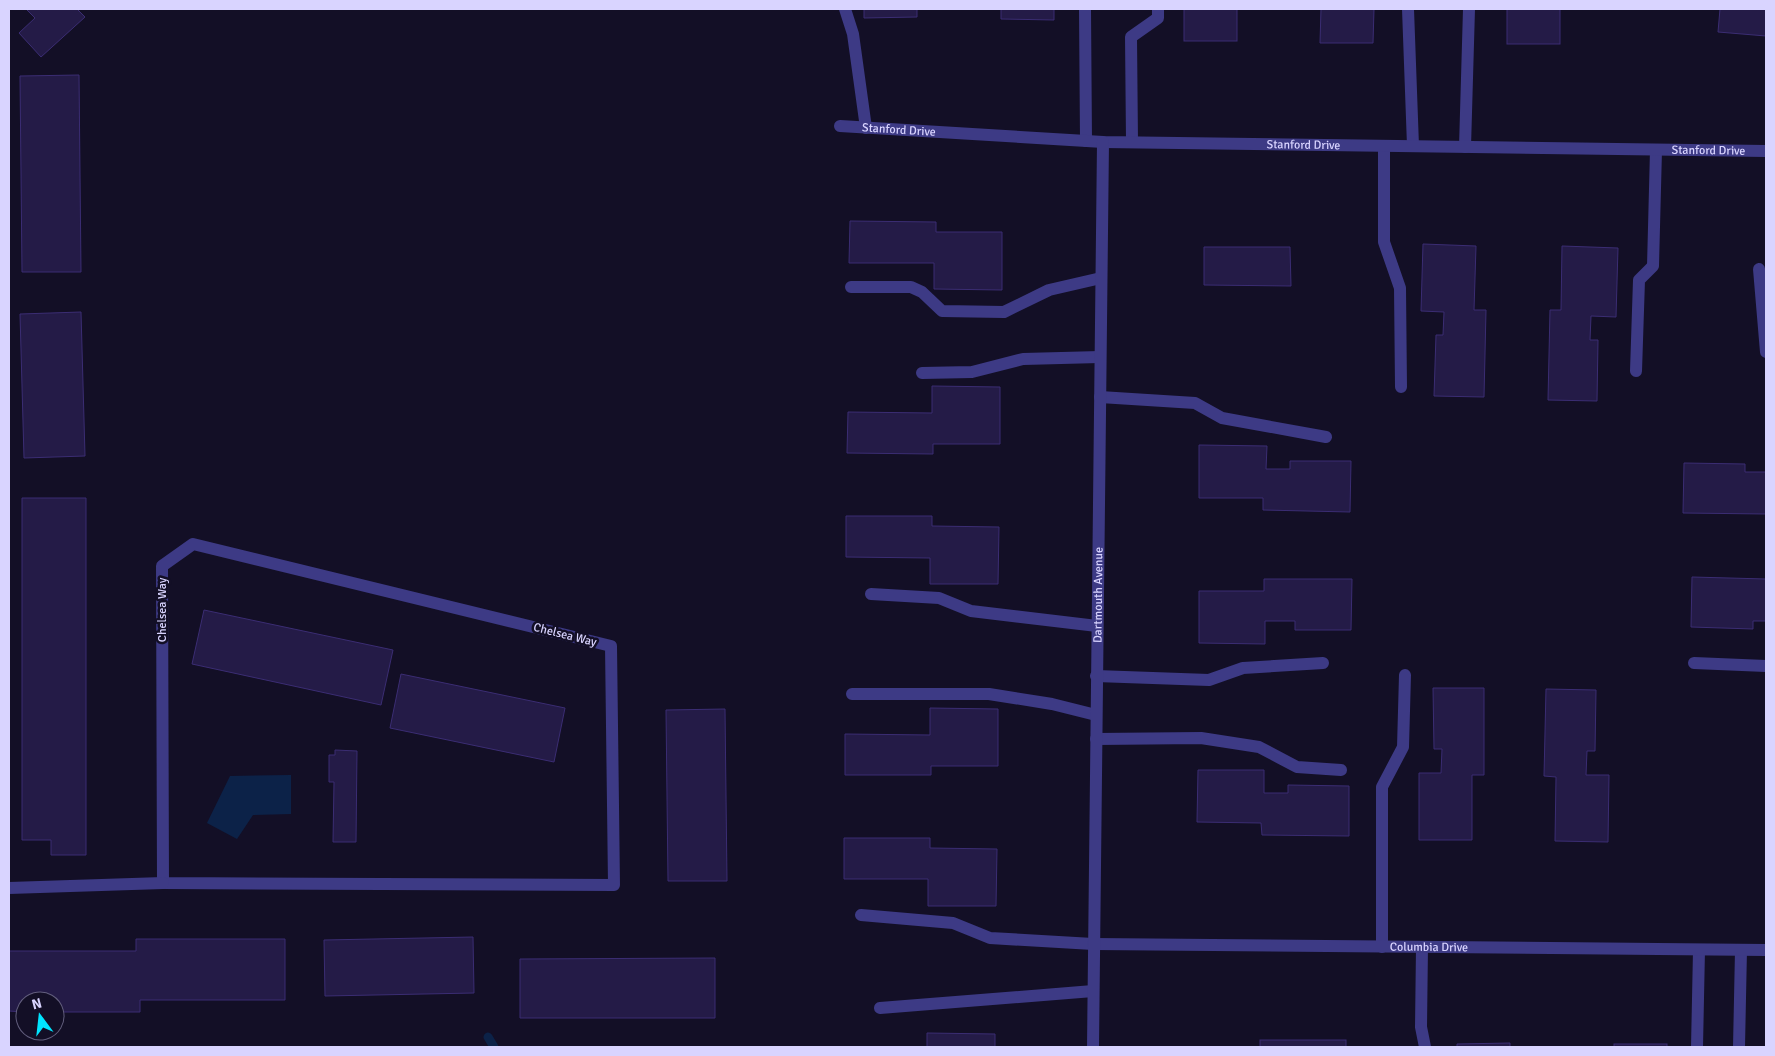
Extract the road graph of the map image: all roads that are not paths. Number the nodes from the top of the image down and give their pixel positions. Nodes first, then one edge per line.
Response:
1 (845, 9) edge
2 (1085, 9) edge
3 (1158, 9) edge
4 (1408, 9) edge
5 (1469, 9) edge
6 (840, 126) dead end
7 (866, 128) junction
8 (1086, 141) junction
9 (1103, 142) junction
10 (1132, 142) junction
11 (1384, 146) junction
12 (1413, 146) junction
13 (1465, 147) junction
14 (1656, 150) junction
15 (1766, 151) edge
16 (1759, 269) dead end
17 (1101, 278) junction
18 (851, 287) dead end
19 (1766, 352) edge
20 (1100, 357) junction
21 (1636, 372) dead end
22 (922, 373) dead end
23 (1401, 387) dead end
24 (1100, 397) junction
25 (1326, 437) dead end
26 (871, 594) dead end
27 (1097, 626) junction
28 (1323, 663) dead end
29 (1694, 663) dead end
30 (1766, 666) edge
31 (1405, 675) dead end
32 (1096, 676) junction
33 (852, 694) dead end
34 (1096, 715) junction
35 (1096, 739) junction
36 (1341, 770) dead end
37 (163, 883) junction
38 (9, 888) edge
39 (861, 915) dead end
40 (1093, 944) junction
41 (1382, 947) junction
42 (1422, 947) junction
43 (1699, 950) junction
44 (1742, 950) junction
45 (1766, 950) edge
46 (1093, 991) junction
47 (880, 1008) dead end
48 (1093, 1047) edge
49 (1425, 1047) edge
50 (1697, 1047) edge
51 (1739, 1047) edge

1 - 7 street
2 - 8 street
3 - 10 street
4 - 12 street
5 - 13 street
6 - 7 street, Stanford Drive
7 - 8 street, Stanford Drive
8 - 9 street, Stanford Drive
9 - 10 street, Stanford Drive
9 - 17 street, Dartmouth Avenue
10 - 11 street, Stanford Drive
11 - 12 street, Stanford Drive
11 - 23 street
12 - 13 street, Stanford Drive
13 - 14 street, Stanford Drive
14 - 15 street, Stanford Drive
14 - 21 street
16 - 19 street
17 - 18 street
17 - 20 street, Dartmouth Avenue
20 - 22 street
20 - 24 street, Dartmouth Avenue
24 - 25 street
24 - 27 street, Dartmouth Avenue
26 - 27 street
27 - 32 street, Dartmouth Avenue
28 - 32 street
29 - 30 street
31 - 41 street
32 - 34 street, Dartmouth Avenue
33 - 34 street
34 - 35 street, Dartmouth Avenue
35 - 36 street
35 - 40 street, Dartmouth Avenue
37 - 37 street, Chelsea Way
37 - 38 street, Chelsea Way
39 - 40 street, Columbia Drive
40 - 41 street, Columbia Drive
40 - 46 street, Dartmouth Avenue
41 - 42 street, Columbia Drive
42 - 43 street, Columbia Drive
42 - 49 street
43 - 44 street, Columbia Drive
43 - 50 street
44 - 45 street, Columbia Drive
44 - 51 street
46 - 47 street
46 - 48 street, Dartmouth Avenue

